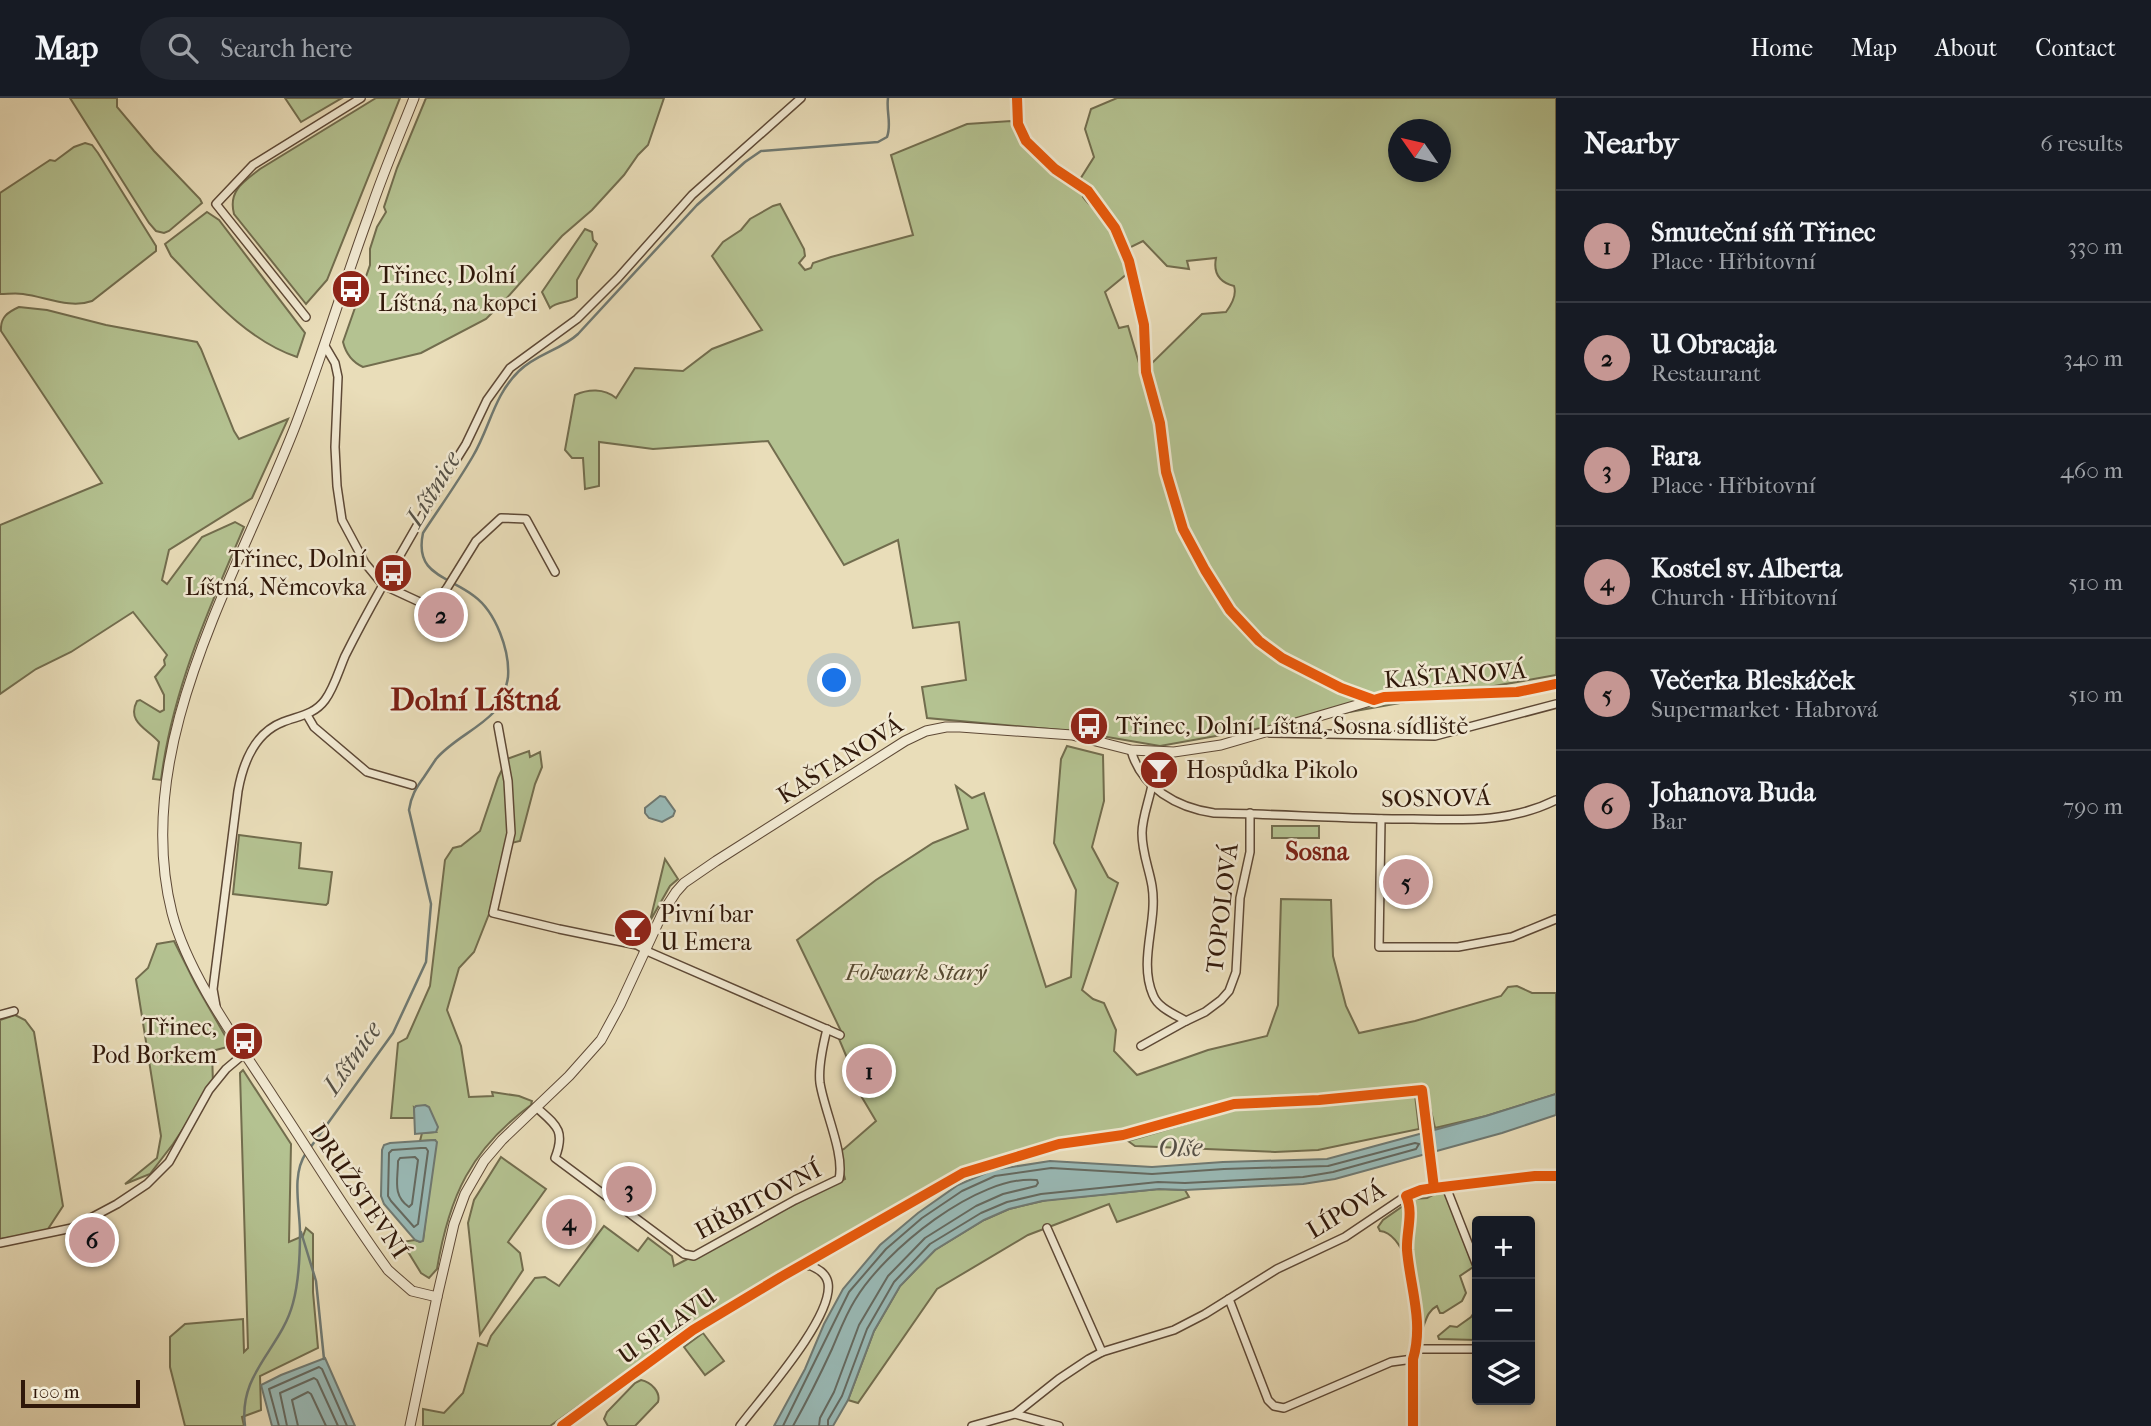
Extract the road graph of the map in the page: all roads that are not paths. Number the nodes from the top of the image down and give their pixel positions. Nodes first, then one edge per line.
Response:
1 (361, 98) edge
2 (414, 98) edge
3 (801, 98) edge
4 (1017, 98) edge
5 (306, 317) dead end
6 (325, 346) junction
7 (555, 572) dead end
8 (383, 585) junction
9 (1556, 684) edge
10 (1374, 700) junction
11 (1556, 704) edge
12 (307, 715) junction
13 (498, 726) dead end
14 (1262, 733) junction
15 (1131, 750) junction
16 (412, 785) dead end
17 (1152, 785) junction
18 (1556, 800) edge
19 (1250, 813) junction
20 (1381, 819) junction
21 (1556, 919) edge
22 (645, 950) junction
23 (216, 1006) junction
24 (14, 1011) dead end
25 (0, 1015) edge
26 (1186, 1021) junction
27 (827, 1029) junction
28 (840, 1035) dead end
29 (1141, 1046) dead end
30 (245, 1053) junction
31 (536, 1107) junction
32 (1556, 1176) edge
33 (1446, 1187) junction
34 (882, 1219) dead end
35 (1047, 1228) dead end
36 (0, 1243) edge
37 (1472, 1252) edge
38 (800, 1267) junction
39 (437, 1297) junction
40 (1229, 1299) junction
41 (1472, 1349) edge
42 (1102, 1352) junction
43 (1413, 1359) junction
44 (1015, 1414) junction
45 (410, 1426) edge
46 (562, 1426) edge
47 (740, 1426) edge
48 (972, 1426) edge
49 (1059, 1426) edge
50 (1413, 1426) edge

1 - 5 street
2 - 6 street, DRUŽSTEVNÍ
3 - 8 street
4 - 10 street
6 - 8 street
6 - 23 street, DRUŽSTEVNÍ
7 - 8 street
8 - 12 street
9 - 10 street, KAŠTANOVÁ
10 - 14 street, KAŠTANOVÁ
11 - 14 street
12 - 16 street
12 - 23 street
13 - 22 street
14 - 15 street, KAŠTANOVÁ
15 - 17 street, SOSNOVÁ
15 - 22 street, KAŠTANOVÁ
17 - 19 street, SOSNOVÁ
17 - 26 street
18 - 20 street, SOSNOVÁ
19 - 20 street, SOSNOVÁ
19 - 26 street, TOPOLOVÁ
20 - 21 street
22 - 27 street
22 - 31 street, KAŠTANOVÁ
23 - 30 street, DRUŽSTEVNÍ
24 - 25 street
26 - 29 street, TOPOLOVÁ
27 - 28 street
27 - 31 street, HŘBITOVNÍ
30 - 36 street
30 - 39 street, DRUŽSTEVNÍ
31 - 39 street, KAŠTANOVÁ
32 - 33 street, LÍPOVÁ
33 - 37 street
33 - 40 street, LÍPOVÁ
34 - 38 street, U SPLAVU
35 - 42 street
38 - 46 street, U SPLAVU
38 - 47 street
39 - 45 street
40 - 42 street, LÍPOVÁ
40 - 43 street
41 - 43 street
42 - 44 street, LÍPOVÁ
43 - 50 street
44 - 48 street
44 - 49 street

